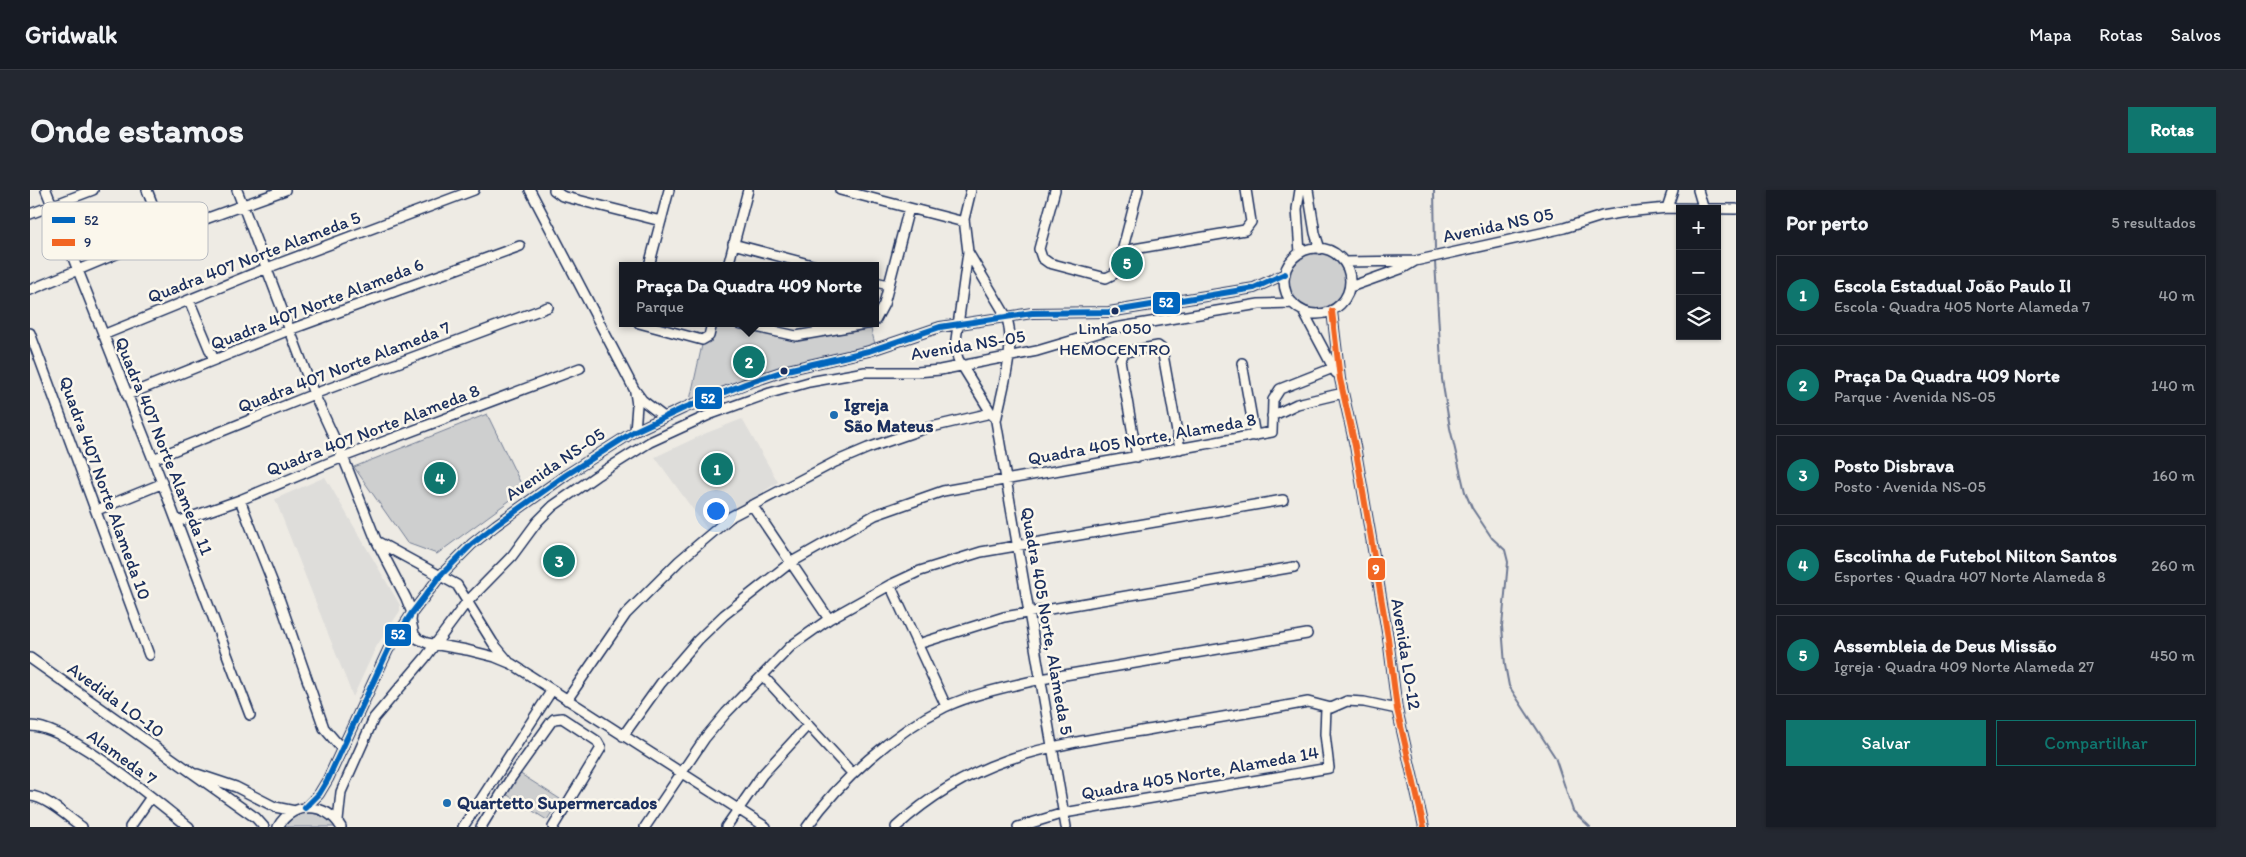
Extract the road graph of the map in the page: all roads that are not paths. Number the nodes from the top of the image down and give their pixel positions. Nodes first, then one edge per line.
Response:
1 (46, 190) edge
2 (93, 190) edge
3 (147, 190) edge
4 (237, 190) edge
5 (284, 190) edge
6 (474, 190) edge
7 (530, 190) edge
8 (554, 190) edge
9 (669, 190) edge
10 (748, 190) edge
11 (840, 190) edge
12 (971, 190) edge
13 (1055, 190) edge
14 (1138, 190) edge
15 (1246, 190) edge
16 (1300, 190) edge
17 (1308, 190) edge
18 (1673, 190) edge
19 (1698, 190) edge
20 (50, 202) edge
21 (62, 202) edge
22 (152, 202) edge
23 (243, 205) junction
24 (1702, 205) edge
25 (909, 208) junction
26 (1666, 208) junction
27 (1676, 208) edge
28 (1721, 208) edge
29 (1736, 209) edge
30 (42, 210) edge
31 (30, 214) edge
32 (208, 218) edge
33 (661, 221) junction
34 (964, 222) junction
35 (733, 244) junction
36 (520, 246) dead end
37 (1320, 249) junction
38 (1122, 251) junction
39 (968, 252) junction
40 (1300, 253) junction
41 (74, 260) edge
42 (104, 260) edge
43 (1415, 261) junction
44 (650, 262) edge
45 (729, 262) edge
46 (801, 262) edge
47 (1344, 262) junction
48 (267, 268) junction
49 (78, 271) junction
50 (1285, 274) junction
51 (879, 283) edge
52 (889, 285) junction
53 (1350, 287) junction
54 (30, 290) edge
55 (189, 300) junction
56 (1293, 303) junction
57 (548, 307) dead end
58 (1304, 311) junction
59 (1332, 311) junction
60 (879, 315) edge
61 (1006, 316) junction
62 (957, 324) junction
63 (652, 327) edge
64 (710, 327) edge
65 (756, 327) edge
66 (848, 327) edge
67 (289, 330) junction
68 (30, 333) edge
69 (103, 334) junction
70 (1008, 357) junction
71 (214, 360) junction
72 (1242, 364) dead end
73 (962, 366) junction
74 (580, 368) dead end
75 (1333, 368) junction
76 (1340, 379) junction
77 (634, 389) junction
78 (1343, 393) junction
79 (314, 394) junction
80 (128, 395) junction
81 (1272, 416) junction
82 (664, 417) junction
83 (993, 417) junction
84 (635, 431) junction
85 (1255, 436) junction
86 (1180, 450) junction
87 (343, 457) junction
88 (1137, 457) junction
89 (153, 459) junction
90 (1006, 480) junction
91 (162, 484) junction
92 (240, 500) junction
93 (1283, 500) dead end
94 (752, 505) junction
95 (97, 510) junction
96 (177, 522) junction
97 (376, 540) junction
98 (1018, 546) junction
99 (790, 563) junction
100 (1294, 567) dead end
101 (441, 575) junction
102 (890, 584) junction
103 (466, 603) junction
104 (412, 612) junction
105 (1029, 613) junction
106 (829, 618) junction
107 (1307, 634) dead end
108 (918, 644) junction
109 (434, 645) junction
110 (149, 655) dead end
111 (30, 658) edge
112 (512, 664) junction
113 (763, 676) junction
114 (1041, 679) junction
115 (552, 690) junction
116 (566, 700) junction
117 (946, 706) junction
118 (1326, 707) junction
119 (1397, 709) junction
120 (250, 715) dead end
121 (808, 725) junction
122 (30, 726) edge
123 (623, 736) junction
124 (1052, 746) junction
125 (342, 749) junction
126 (184, 768) junction
127 (500, 771) junction
128 (680, 772) junction
129 (853, 774) junction
130 (511, 778) junction
131 (30, 796) edge
132 (151, 797) junction
133 (305, 808) junction
134 (738, 809) junction
135 (295, 811) junction
136 (1064, 813) junction
137 (1421, 816) junction
138 (340, 824) edge
139 (82, 827) edge
140 (130, 827) edge
141 (189, 827) edge
142 (264, 827) edge
143 (278, 827) edge
144 (463, 827) edge
145 (482, 827) edge
146 (553, 827) edge
147 (645, 827) edge
148 (726, 827) edge
149 (766, 827) edge
150 (807, 827) edge
151 (896, 827) edge
152 (1018, 827) edge
153 (1066, 827) edge
154 (1420, 827) edge
155 (1424, 827) edge

1 - 20 street, Quadra 407 Norte Alameda 11
2 - 21 street
3 - 22 street
4 - 23 street
5 - 23 street
6 - 48 street, Quadra 407 Norte Alameda 5
7 - 77 street
8 - 33 street
9 - 33 street
10 - 35 street
11 - 25 street
12 - 34 street
13 - 38 street
14 - 38 street
15 - 38 street
16 - 40 street
17 - 37 street
18 - 26 street
19 - 24 street
23 - 32 street
23 - 48 street
25 - 34 street
25 - 52 street
26 - 27 street, Avenida NS 05
26 - 43 street, Avenida NS 05
28 - 29 street, Avenida NS 05
30 - 31 street
33 - 44 street
34 - 39 street
35 - 45 street
35 - 46 street
36 - 67 street, Quadra 407 Norte Alameda 6
37 - 40 street
37 - 47 street
39 - 61 street
39 - 62 street
40 - 50 street
41 - 49 street, Quadra 407 Norte Alameda 11
42 - 49 street
43 - 47 street, Avenida NS 05
43 - 53 street, Avenida NS 05
47 - 53 street
48 - 55 street, Quadra 407 Norte Alameda 5
48 - 67 street
49 - 54 street
49 - 69 street, Quadra 407 Norte Alameda 11
50 - 56 street
50 - 61 street, Avenida NS-05
51 - 52 street
52 - 60 street
53 - 59 street
55 - 69 street, Quadra 407 Norte Alameda 5
55 - 71 street
56 - 58 street
56 - 70 street, Avenida NS-05
57 - 79 street, Quadra 407 Norte Alameda 7
58 - 59 street
58 - 75 street, Avenida LO-12
59 - 76 street, Avenida LO-12
61 - 62 street, Avenida NS-05
61 - 70 street
62 - 73 street
62 - 82 street, Avenida NS-05
63 - 64 street
65 - 66 street
67 - 71 street, Quadra 407 Norte Alameda 6
67 - 79 street
68 - 95 street, Quadra 407 Norte Alameda 10
69 - 80 street, Quadra 407 Norte Alameda 11
70 - 73 street, Avenida NS-05
70 - 83 street
71 - 80 street, Quadra 407 Norte Alameda 6
72 - 85 street
73 - 83 street
73 - 103 street, Avenida NS-05
74 - 87 street, Quadra 407 Norte Alameda 8
75 - 76 street, Avenida LO-12
75 - 81 street, Quadra 405 Norte, Alameda 8
76 - 78 street, Avenida LO-12
77 - 82 street
77 - 84 street
78 - 81 street
78 - 119 street, Avenida LO-12
79 - 87 street
79 - 89 street, Quadra 407 Norte Alameda 7
80 - 89 street, Quadra 407 Norte Alameda 11
81 - 85 street, Quadra 405 Norte, Alameda 8
82 - 84 street, Avenida NS-05
83 - 90 street, Quadra 405 Norte, Alameda 5
83 - 94 street
84 - 101 street, Avenida NS-05
85 - 86 street, Quadra 405 Norte, Alameda 8
86 - 88 street, Quadra 405 Norte, Alameda 8
86 - 88 street
87 - 92 street, Quadra 407 Norte Alameda 8
87 - 97 street
88 - 90 street, Quadra 405 Norte, Alameda 8
89 - 91 street, Quadra 407 Norte Alameda 11
90 - 98 street, Quadra 405 Norte, Alameda 5
90 - 99 street, Quadra 405 Norte, Alameda 8
91 - 95 street
91 - 96 street, Quadra 407 Norte Alameda 11
92 - 96 street, Quadra 407 Norte Alameda 8
92 - 125 street
93 - 98 street
94 - 99 street
94 - 116 street
95 - 110 street, Quadra 407 Norte Alameda 10
96 - 120 street, Quadra 407 Norte Alameda 11
97 - 101 street
97 - 104 street
98 - 102 street
98 - 105 street, Quadra 405 Norte, Alameda 5
99 - 106 street
99 - 123 street, Quadra 405 Norte, Alameda 8
100 - 105 street
101 - 103 street
101 - 104 street, Avenida NS-05
102 - 106 street
102 - 108 street
103 - 109 street, Avenida NS-05
103 - 112 street
104 - 109 street
104 - 125 street, Avenida NS-05
105 - 108 street
105 - 114 street, Quadra 405 Norte, Alameda 5
106 - 113 street
107 - 114 street
108 - 117 street
109 - 112 street
109 - 138 street, Avenida NS-05
111 - 126 street, Avedida LO-10
112 - 115 street
113 - 121 street
113 - 128 street
114 - 117 street
114 - 124 street, Quadra 405 Norte, Alameda 5
115 - 116 street
115 - 127 street
116 - 123 street
117 - 129 street
118 - 119 street
118 - 124 street
118 - 136 street, Quadra 405 Norte, Alameda 14
119 - 137 street, Avenida LO-12
121 - 129 street
121 - 134 street
122 - 132 street, Alameda 7
123 - 128 street
124 - 136 street, Quadra 405 Norte, Alameda 5
124 - 151 street
125 - 133 street, Avenida NS-05
126 - 135 street, Avedida LO-10
126 - 142 street, Avedida LO-10
127 - 130 street
127 - 144 street
128 - 134 street
128 - 147 street
129 - 150 street
130 - 145 street
130 - 146 street
131 - 139 street
132 - 140 street
132 - 141 street, Alameda 7
133 - 135 street
133 - 138 street, Avenida NS-05
134 - 148 street
134 - 149 street
135 - 143 street
136 - 152 street, Quadra 405 Norte, Alameda 14
136 - 153 street, Quadra 405 Norte, Alameda 5
137 - 154 street, Avenida LO-12
137 - 155 street, Avenida LO-12

